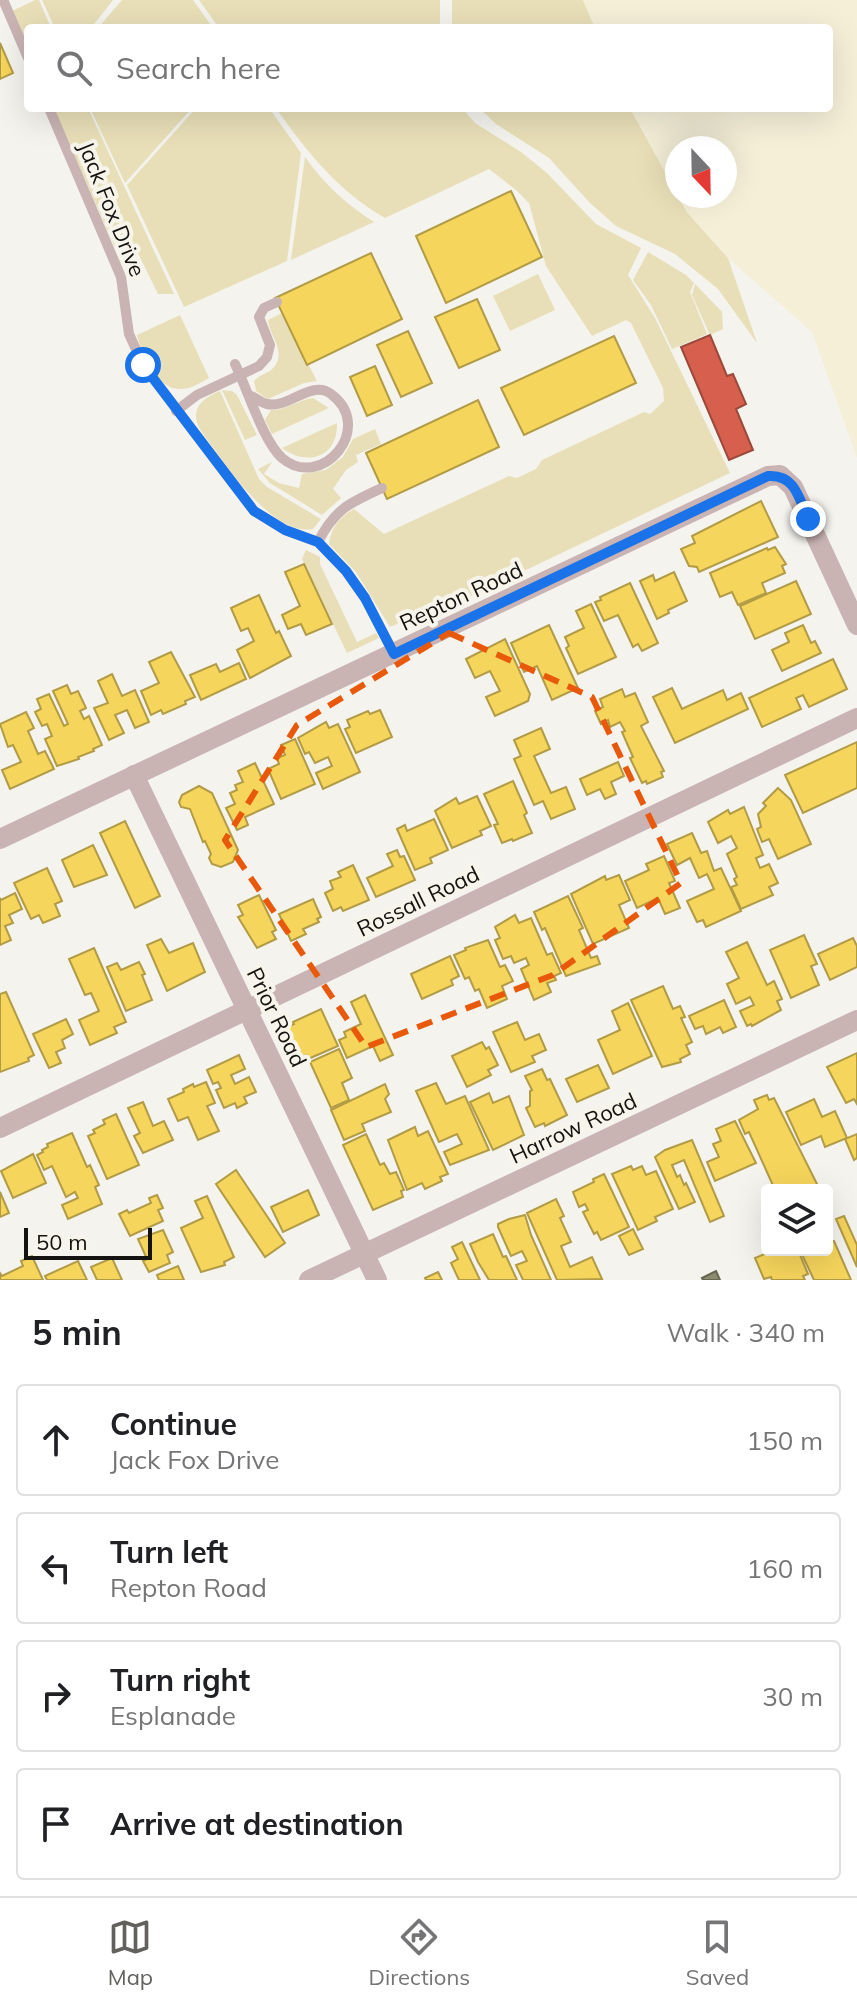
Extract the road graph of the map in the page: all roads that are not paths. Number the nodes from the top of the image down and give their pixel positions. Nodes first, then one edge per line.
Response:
1 (4, 2) edge
2 (24, 49) edge
3 (51, 112) edge
4 (277, 302) dead end
5 (235, 364) dead end
6 (241, 375) junction
7 (251, 396) junction
8 (176, 411) junction
9 (382, 488) dead end
10 (318, 542) junction
11 (857, 625) edge
12 (394, 654) junction
13 (857, 718) edge
14 (134, 775) junction
15 (0, 839) edge
16 (247, 1009) junction
17 (857, 1020) edge
18 (0, 1128) edge
19 (364, 1254) junction
20 (309, 1280) edge
21 (377, 1280) edge

1 - 2 lane
3 - 8 lane, Jack Fox Drive
4 - 6 lane
5 - 6 lane
6 - 7 lane
6 - 8 lane
7 - 7 lane
8 - 10 lane, Jack Fox Drive
9 - 10 lane
10 - 12 lane, Jack Fox Drive
11 - 12 street, Repton Road
12 - 14 street, Repton Road
13 - 16 street, Rossall Road
14 - 15 street, Repton Road
14 - 16 street, Prior Road
16 - 18 street, Rossall Road
16 - 19 street, Prior Road
17 - 19 street, Harrow Road
19 - 20 street, Harrow Road
19 - 21 street, Prior Road

